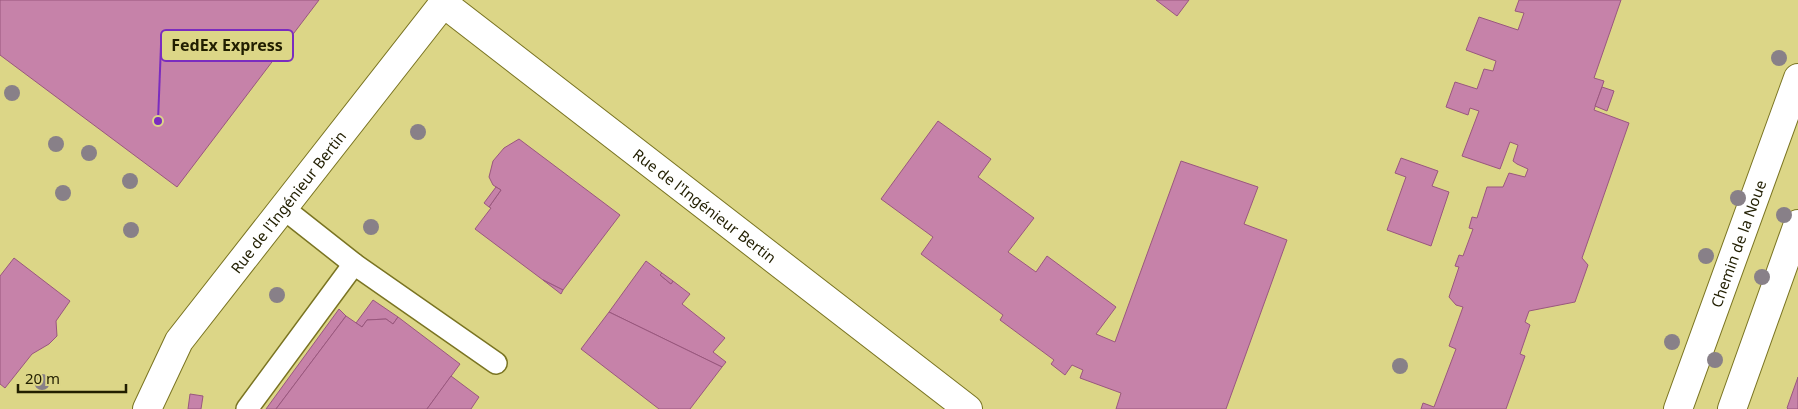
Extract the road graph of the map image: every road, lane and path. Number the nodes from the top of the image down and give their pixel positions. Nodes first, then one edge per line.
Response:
1 (444, 2) edge
2 (1798, 78) edge
3 (283, 208) junction
4 (1797, 229) edge
5 (354, 264) junction
6 (496, 363) dead end
7 (148, 409) edge
8 (247, 409) edge
9 (968, 409) edge
10 (1678, 409) edge
11 (1732, 409) edge

1 - 3 street, Rue de l'Ingénieur Bertin
1 - 9 street, Rue de l'Ingénieur Bertin
2 - 10 street, Chemin de la Noue
3 - 5 lane
3 - 7 street, Rue de l'Ingénieur Bertin
4 - 11 street
5 - 6 lane
5 - 8 lane

